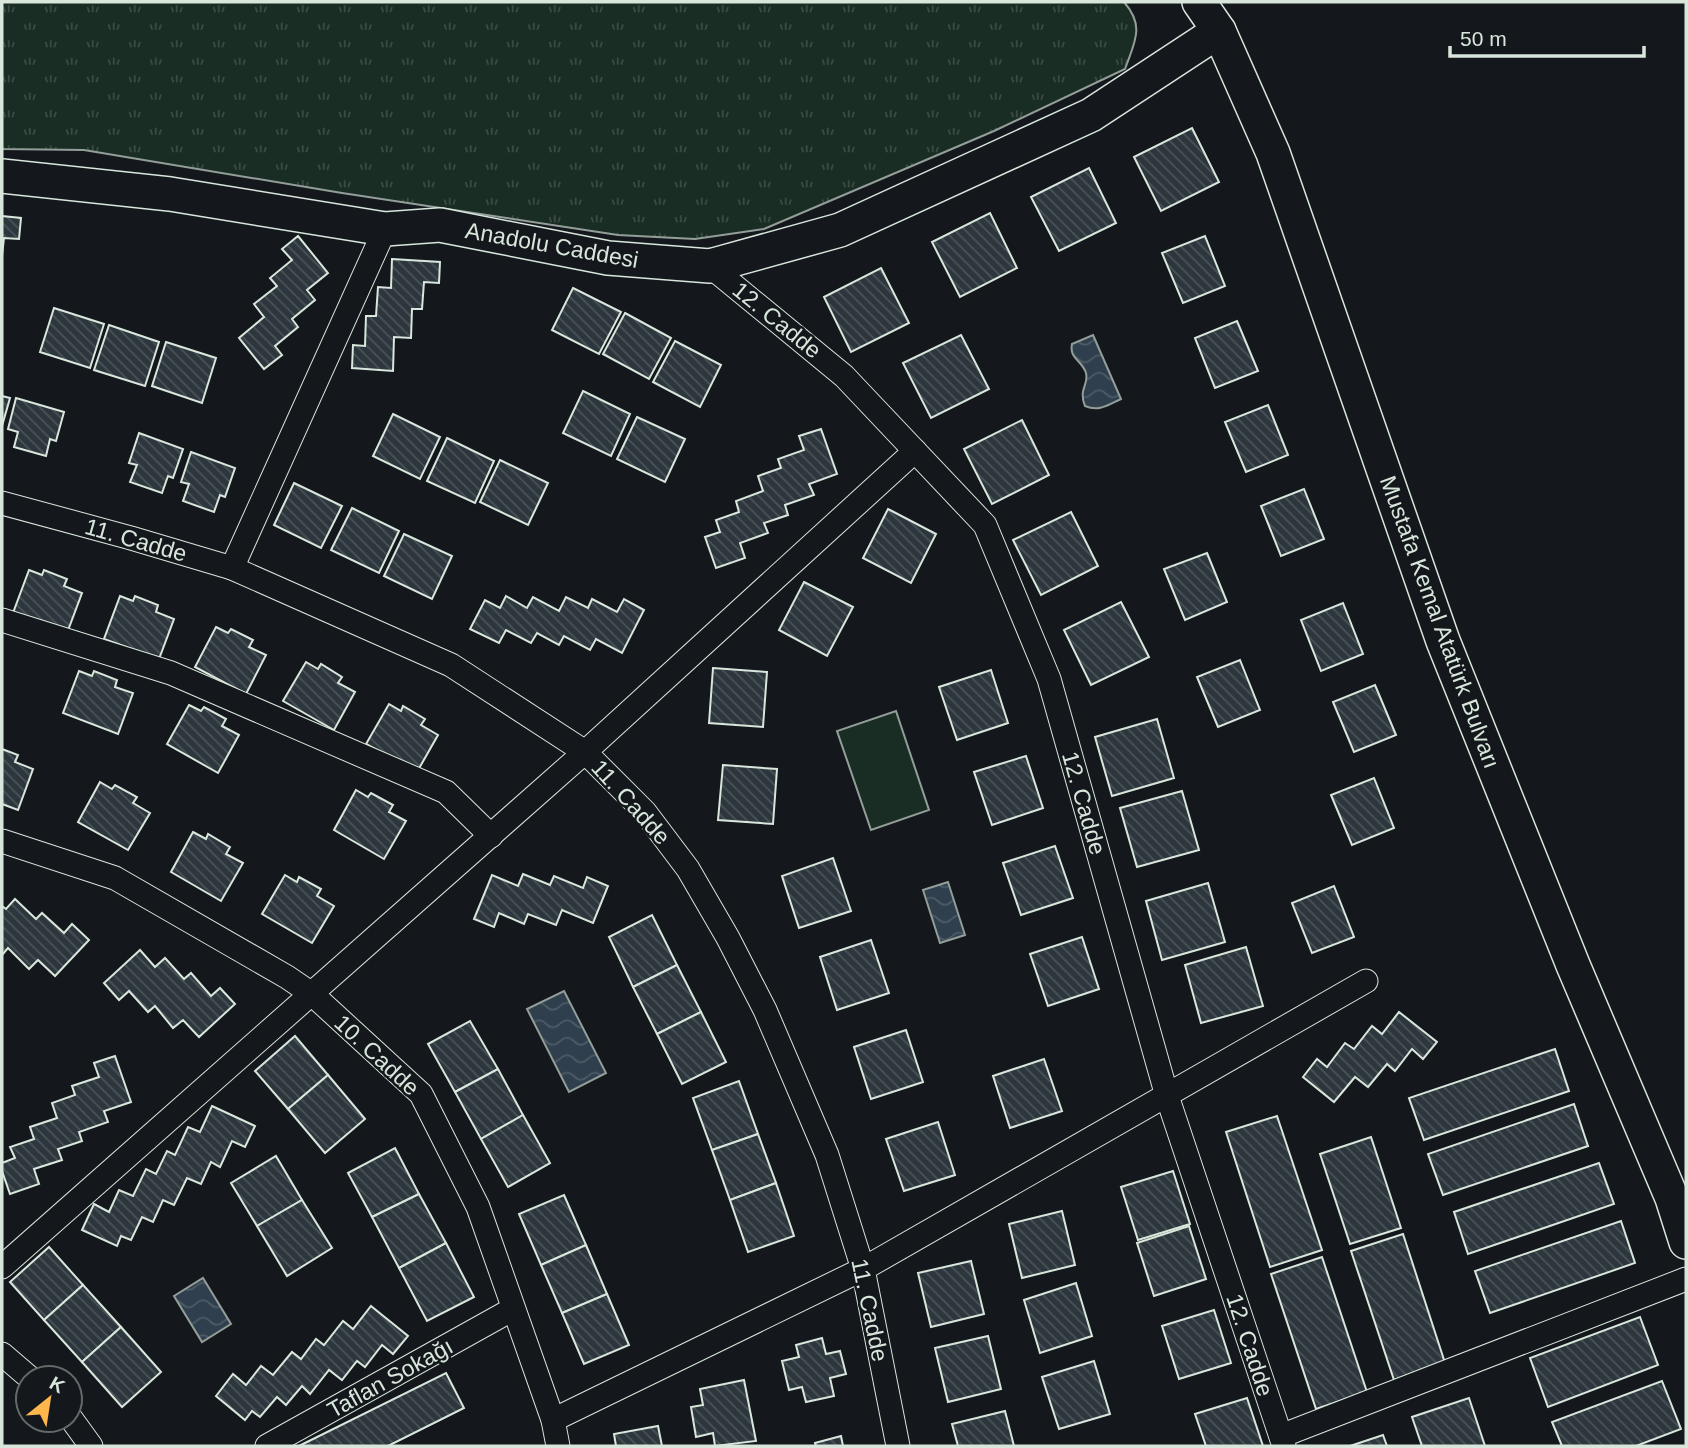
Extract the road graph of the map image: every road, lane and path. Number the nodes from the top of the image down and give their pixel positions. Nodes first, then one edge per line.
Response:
1 (1199, 2) edge
2 (1219, 31) junction
3 (2, 176) edge
4 (385, 229) junction
5 (710, 266) junction
6 (915, 452) junction
7 (2, 503) edge
8 (232, 568) junction
9 (2, 620) edge
10 (585, 752) junction
11 (491, 836) junction
12 (2, 841) edge
13 (1366, 981) dead end
14 (312, 994) junction
15 (1167, 1096) junction
16 (1686, 1242) edge
17 (2, 1268) edge
18 (863, 1269) junction
19 (1686, 1279) edge
20 (513, 1309) junction
21 (553, 1420) junction
22 (1283, 1441) edge
23 (267, 1446) edge
24 (558, 1446) edge
25 (898, 1446) edge

1 - 2 street, Mustafa Kemal Atatürk Bulvarı
2 - 5 street, Anadolu Caddesi
2 - 16 street, Mustafa Kemal Atatürk Bulvarı
3 - 4 street, Anadolu Caddesi
4 - 5 street, Anadolu Caddesi
4 - 8 street
5 - 6 street, 12. Cadde
6 - 10 street
6 - 15 street, 12. Cadde
7 - 8 street, 11. Cadde
8 - 10 street, 11. Cadde
9 - 11 street
10 - 11 street
10 - 18 street, 11. Cadde
11 - 14 street
12 - 14 street, 10. Cadde
13 - 15 street
14 - 17 street
14 - 20 street, 10. Cadde
15 - 18 street
15 - 22 street, 12. Cadde
18 - 21 street
18 - 25 street, 11. Cadde
19 - 22 street
20 - 21 street, 10. Cadde
20 - 23 street, Taflan Sokağı
21 - 24 street, 10. Cadde

